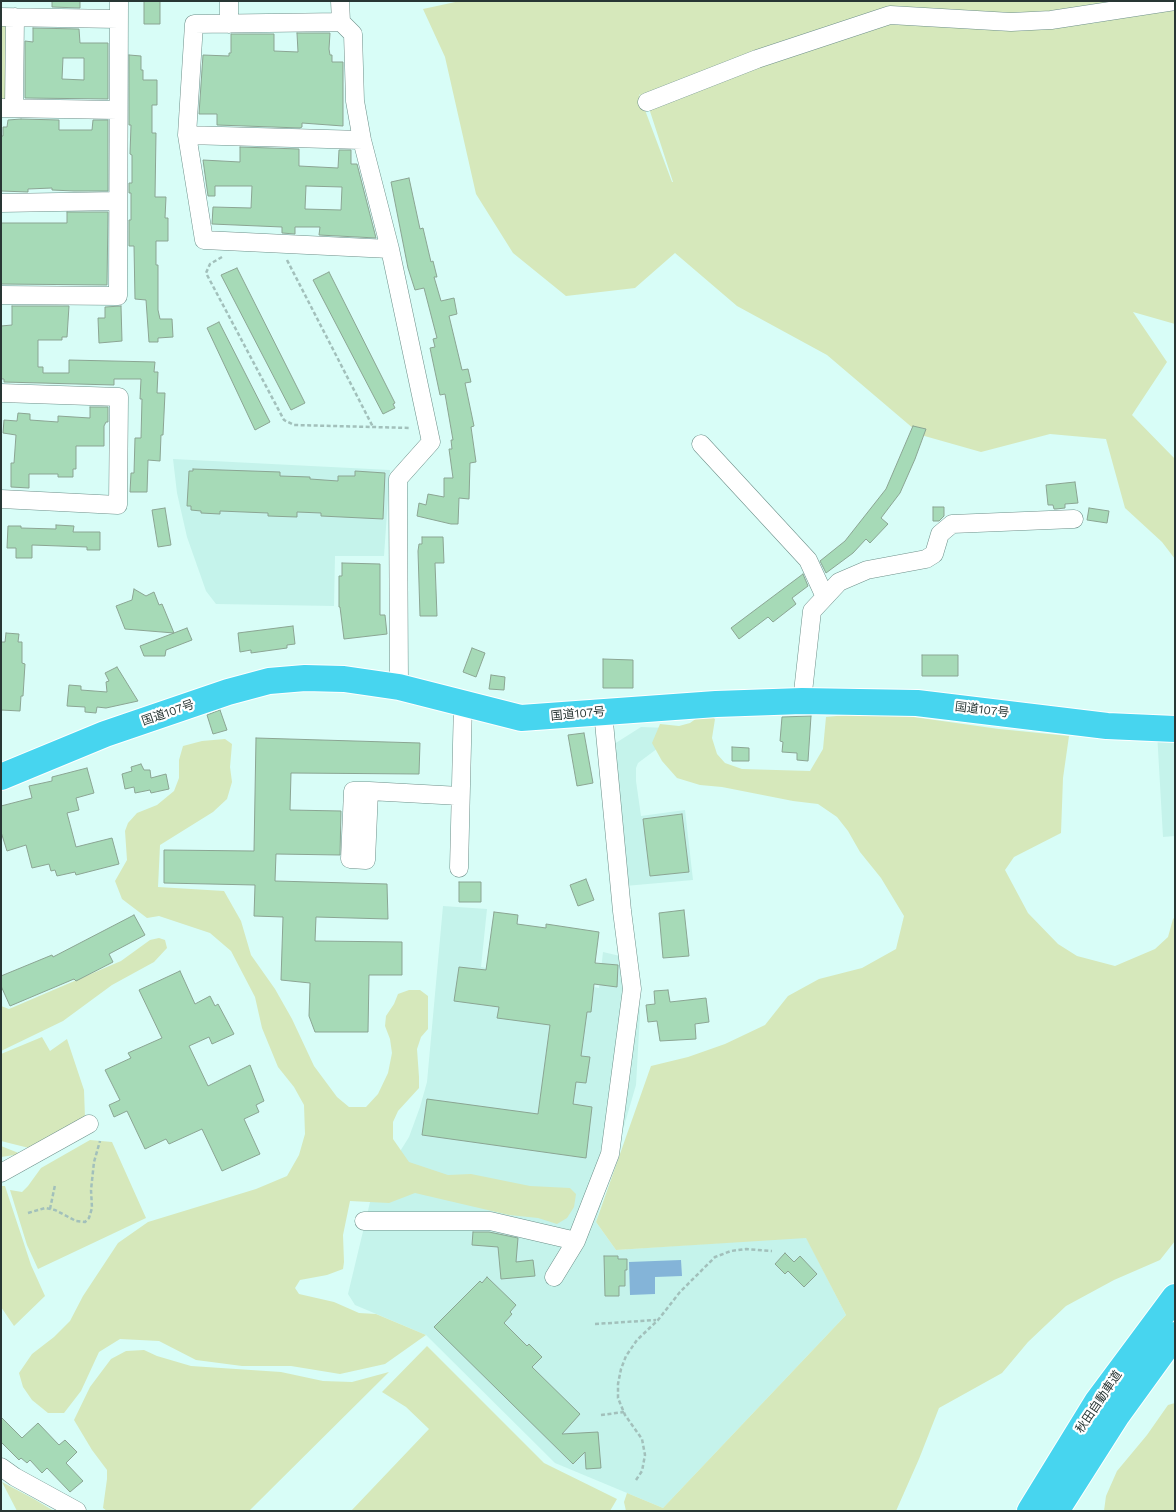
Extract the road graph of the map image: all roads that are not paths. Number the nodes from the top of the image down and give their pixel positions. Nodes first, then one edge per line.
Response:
1 (119, 1) edge
2 (229, 1) edge
3 (340, 1) edge
4 (1175, 2) edge
5 (8, 17) edge
6 (118, 19) junction
7 (341, 22) junction
8 (230, 24) junction
9 (647, 102) dead end
10 (7, 108) edge
11 (117, 110) junction
12 (187, 135) junction
13 (362, 140) junction
14 (117, 201) junction
15 (1, 203) edge
16 (390, 249) junction
17 (1, 295) edge
18 (1, 393) edge
19 (701, 444) dead end
20 (1, 499) edge
21 (1074, 519) dead end
22 (825, 597) junction
23 (399, 687) junction
24 (802, 701) junction
25 (463, 703) junction
26 (603, 712) junction
27 (1175, 729) edge
28 (1, 777) edge
29 (369, 791) dead end
30 (460, 796) junction
31 (459, 868) dead end
32 (89, 1124) dead end
33 (1, 1173) edge
34 (364, 1221) dead end
35 (576, 1241) junction
36 (554, 1277) dead end
37 (1175, 1297) edge
38 (1175, 1335) edge
39 (1, 1467) edge
40 (77, 1511) edge
41 (1030, 1511) edge
42 (1056, 1511) edge

1 - 6 street
2 - 8 street
3 - 7 street
4 - 9 street
5 - 6 street
5 - 10 street
6 - 11 street
7 - 8 street
7 - 13 street
8 - 12 street
10 - 11 street
11 - 14 street
12 - 13 street
12 - 16 street
13 - 16 street
14 - 15 street
14 - 17 street
16 - 23 street
18 - 20 street
19 - 22 street
21 - 22 street
22 - 24 street
23 - 25 highway, 国道107号
23 - 28 highway, 国道107号
24 - 26 highway, 国道107号
24 - 27 highway, 国道107号
25 - 26 highway, 国道107号
25 - 30 street
26 - 35 street
29 - 30 street
30 - 31 street
32 - 33 street
34 - 35 street
35 - 36 street
37 - 41 highway, 秋田自動車道
38 - 42 highway, 秋田自動車道
39 - 40 street

